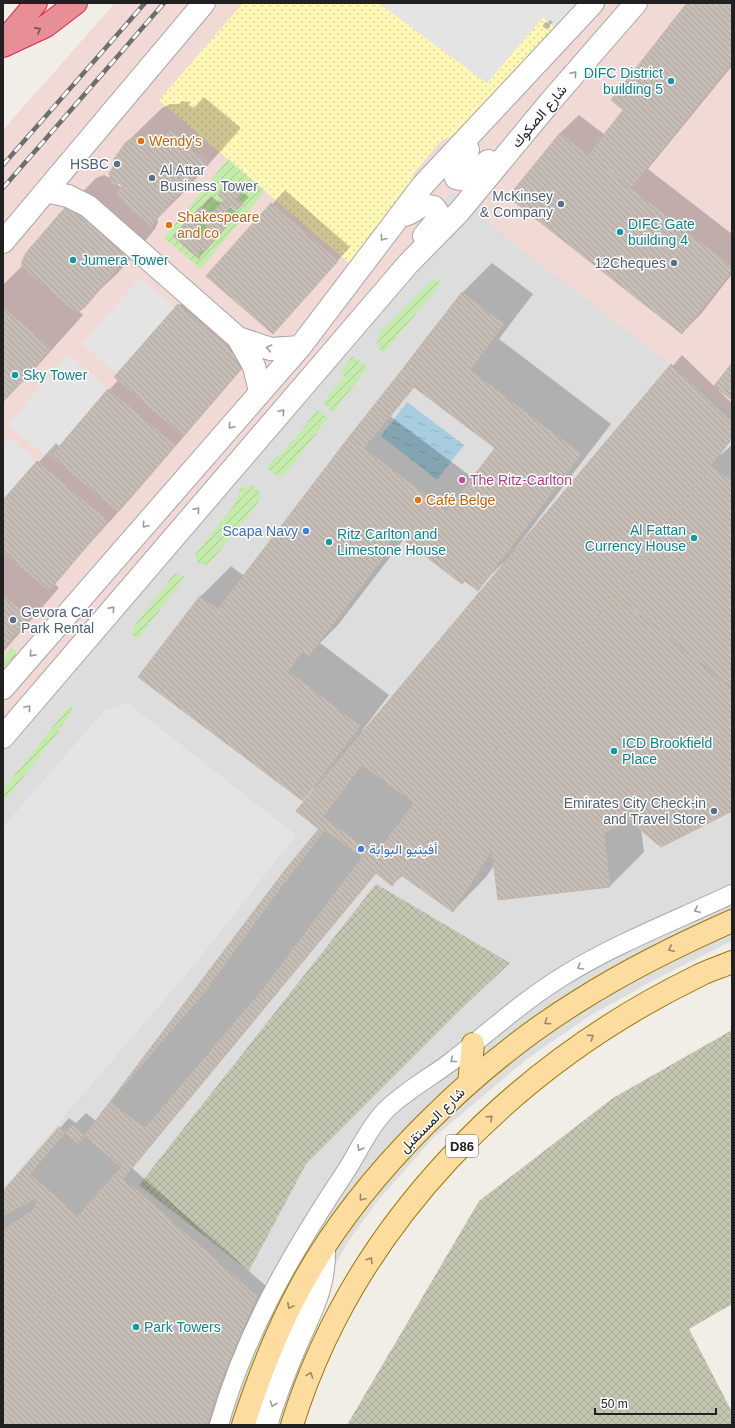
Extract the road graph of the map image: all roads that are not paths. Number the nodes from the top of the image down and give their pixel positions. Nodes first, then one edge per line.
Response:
1 (36, 3) edge
2 (76, 3) edge
3 (204, 3) edge
4 (593, 3) edge
5 (636, 3) edge
6 (3, 42) edge
7 (3, 46) edge
8 (524, 77) junction
9 (506, 155) junction
10 (71, 162) junction
11 (46, 191) junction
12 (88, 206) junction
13 (400, 216) junction
14 (3, 242) edge
15 (408, 264) junction
16 (238, 338) junction
17 (300, 347) junction
18 (260, 392) junction
19 (3, 688) edge
20 (3, 737) edge
21 (732, 894) edge
22 (732, 921) edge
23 (732, 962) edge
24 (473, 1044) junction
25 (469, 1083) junction
26 (324, 1249) junction
27 (296, 1419) edge
28 (219, 1425) edge
29 (243, 1425) edge
30 (266, 1425) edge

1 - 6 highway
7 -> 2 highway
3 - 10 street
4 - 8 street
9 -> 5 street, شارع الصكوك
8 - 9 street
8 - 13 street
9 - 15 street, شارع الصكوك
10 - 11 street
10 - 12 street
11 - 12 street
11 - 14 street
12 - 16 street
13 - 15 street
13 -> 17 street
20 -> 15 street
17 -> 16 street
16 - 18 street
17 - 18 street
18 -> 19 street
21 -> 24 street
22 -> 25 main road, شارع المستقبل / D86
27 -> 23 main road, D86
24 - 25 main road
24 -> 28 street
25 -> 26 main road, شارع المستقبل / D86
26 -> 29 main road, شارع المستقبل / D86
26 -> 30 street

